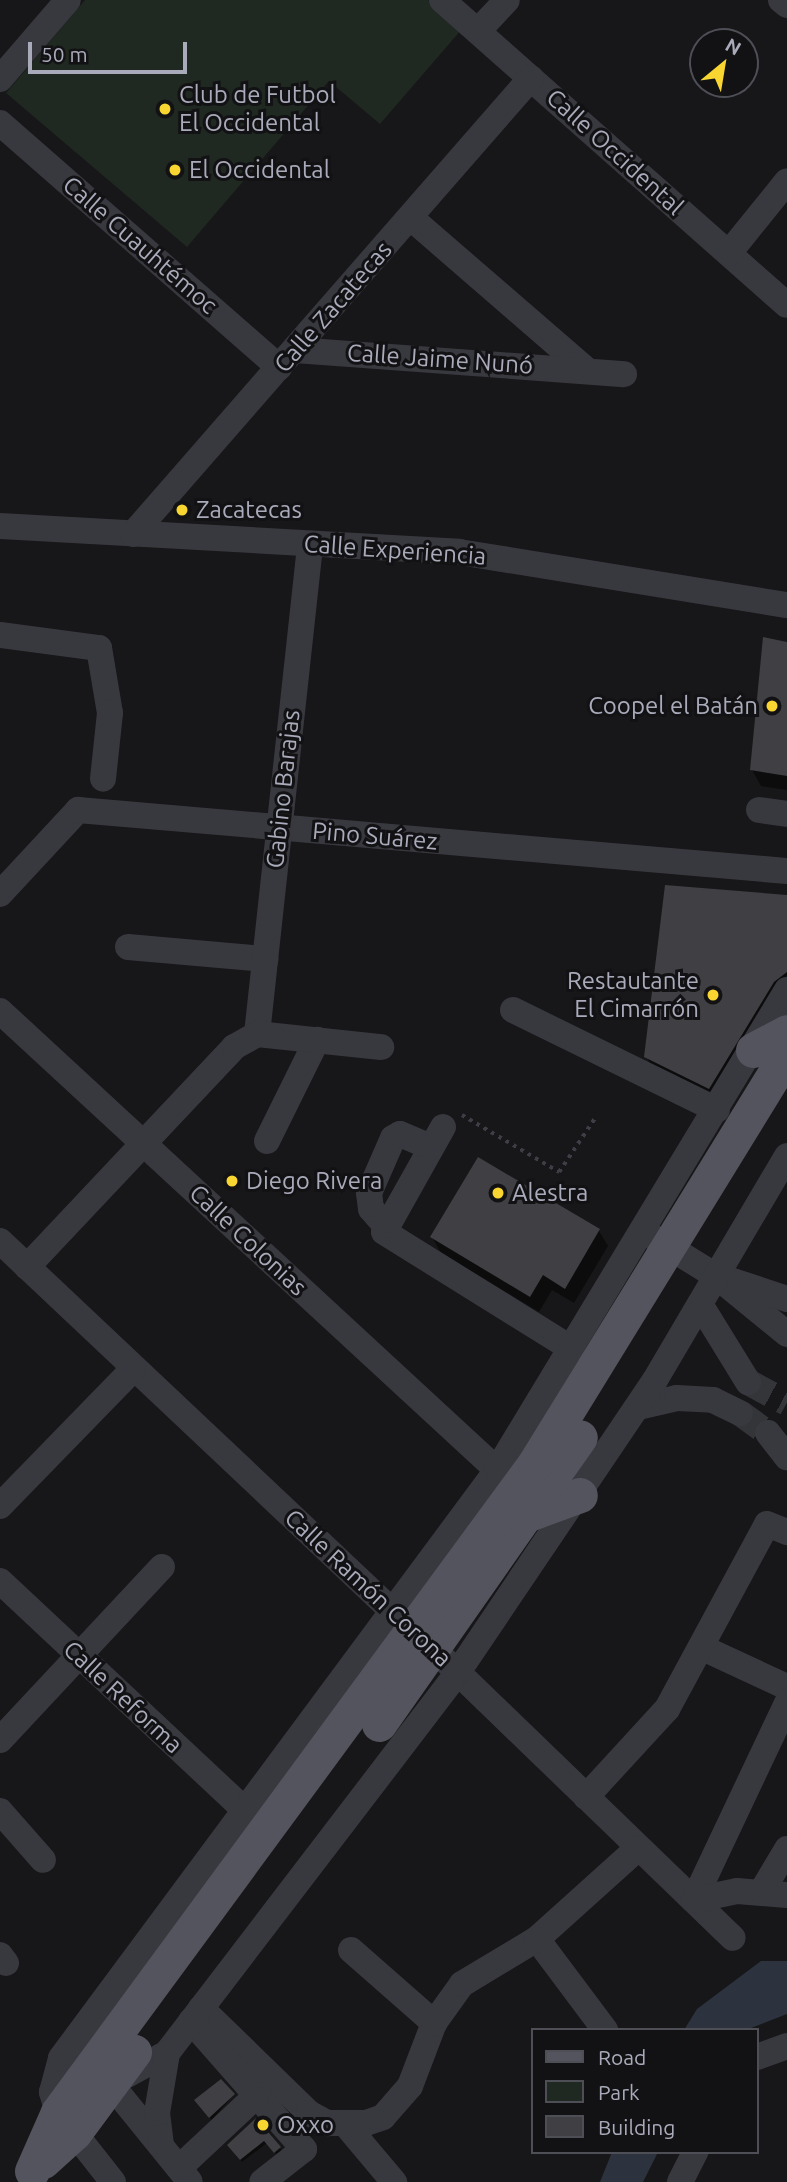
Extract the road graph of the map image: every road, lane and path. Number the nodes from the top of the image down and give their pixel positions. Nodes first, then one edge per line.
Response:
1 (68, 0) edge
2 (443, 0) edge
3 (507, 0) edge
4 (781, 0) edge
5 (787, 5) edge
6 (478, 31) junction
7 (531, 78) junction
8 (0, 79) edge
9 (0, 123) edge
10 (787, 181) edge
11 (411, 218) junction
12 (729, 253) junction
13 (787, 305) edge
14 (287, 358) junction
15 (584, 368) junction
16 (624, 374) dead end
17 (0, 507) edge
18 (12, 527) edge
19 (133, 534) junction
20 (310, 544) junction
21 (787, 605) edge
22 (0, 635) edge
23 (103, 779) dead end
24 (759, 810) dead end
25 (787, 814) edge
26 (279, 827) junction
27 (787, 872) edge
28 (0, 894) edge
29 (128, 947) dead end
30 (265, 959) junction
31 (787, 990) edge
32 (513, 1010) dead end
33 (0, 1011) edge
34 (787, 1032) edge
35 (257, 1034) junction
36 (317, 1040) junction
37 (381, 1047) dead end
38 (753, 1050) junction
39 (787, 1053) edge
40 (787, 1099) edge
41 (718, 1110) junction
42 (595, 1118) dead end
43 (437, 1138) junction
44 (267, 1141) dead end
45 (144, 1143) junction
46 (787, 1156) edge
47 (385, 1225) junction
48 (0, 1241) edge
49 (681, 1254) junction
50 (27, 1267) junction
51 (787, 1299) edge
52 (700, 1304) junction
53 (787, 1334) edge
54 (572, 1349) junction
55 (134, 1367) junction
56 (748, 1382) tunnel mouth
57 (638, 1406) junction
58 (740, 1413) tunnel mouth
59 (768, 1433) tunnel mouth
60 (787, 1457) edge
61 (497, 1470) junction
62 (580, 1495) junction
63 (0, 1506) edge
64 (531, 1513) junction
65 (777, 1528) edge
66 (162, 1567) dead end
67 (0, 1581) edge
68 (425, 1642) junction
69 (705, 1649) junction
70 (79, 1655) junction
71 (787, 1686) edge
72 (787, 1703) edge
73 (0, 1740) edge
74 (586, 1797) junction
75 (0, 1811) edge
76 (247, 1812) junction
77 (638, 1848) junction
78 (787, 1849) edge
79 (43, 1860) dead end
80 (774, 1893) edge
81 (694, 1900) junction
82 (733, 1938) dead end
83 (537, 1939) junction
84 (351, 1950) dead end
85 (196, 2015) junction
86 (434, 2023) junction
87 (603, 2028) edge
88 (167, 2053) junction
89 (102, 2074) junction
90 (257, 2095) junction
91 (66, 2122) junction
92 (346, 2125) junction
93 (161, 2146) junction
94 (185, 2175) edge
95 (28, 2177) edge
96 (113, 2182) edge
97 (262, 2182) edge
98 (394, 2182) edge

1 - 8 street
2 - 6 street, Calle Occidental
3 - 6 street
4 - 5 street
6 - 7 street, Calle Occidental
7 - 11 street, Calle Zacatecas
7 - 12 street, Calle Occidental
9 - 14 street, Calle Cuauhtémoc
10 - 12 street
11 - 14 street, Calle Zacatecas
11 - 15 street
12 - 13 street, Calle Occidental
14 - 15 street, Calle Jaime Nunó
14 - 19 street, Calle Zacatecas
15 - 16 street, Calle Jaime Nunó
17 - 18 street
18 - 19 street, Calle Experiencia
19 - 20 street, Calle Experiencia
20 - 21 street, Calle Experiencia
20 - 26 street, Gabino Barajas
22 - 23 street
24 - 25 street
26 - 27 street, Pino Suárez
26 - 28 street, Pino Suárez
26 - 30 street, Gabino Barajas
29 - 30 street
30 - 35 street, Gabino Barajas
31 - 38 street
32 - 41 street
33 - 45 street, Calle Colonias
34 - 38 main road
35 - 36 street
35 - 45 street
36 - 37 street
36 - 44 street
38 - 41 street
39 - 49 main road
40 - 49 main road
41 - 49 street
42 - 43 path
43 - 47 street
43 - 47 street
45 - 50 street
45 - 61 street, Calle Colonias
46 - 49 street
47 - 54 street
48 - 50 street, Calle Ramón Corona
49 - 51 street
49 - 52 street
49 - 53 street
49 - 54 street
49 - 64 main road
49 - 68 main road
50 - 55 street, Calle Ramón Corona
52 - 56 street
52 - 57 street
54 - 61 street
55 - 63 street
55 - 68 street, Calle Ramón Corona
57 - 58 street
57 - 62 street
59 - 60 street
61 - 68 street
62 - 64 main road
62 - 68 street
64 - 68 main road
65 - 69 street
66 - 70 street
67 - 70 street, Calle Reforma
68 - 74 street, Calle Ramón Corona
68 - 76 street
68 - 85 street
68 - 89 main road
69 - 71 street
69 - 74 street
70 - 73 street
70 - 76 street, Calle Reforma
72 - 81 street
74 - 77 street, Calle Ramón Corona
75 - 79 street
76 - 91 street
77 - 81 street, Calle Ramón Corona
77 - 83 street
78 - 80 street
80 - 81 street
81 - 82 street, Calle Ramón Corona
83 - 86 street
83 - 87 street
84 - 86 street
85 - 88 street
85 - 90 street
85 - 92 street
86 - 92 street
88 - 89 street
88 - 93 street
89 - 91 main road
89 - 93 street
90 - 94 street
90 - 97 street
91 - 95 main road
91 - 96 street
92 - 98 street
93 - 94 street

